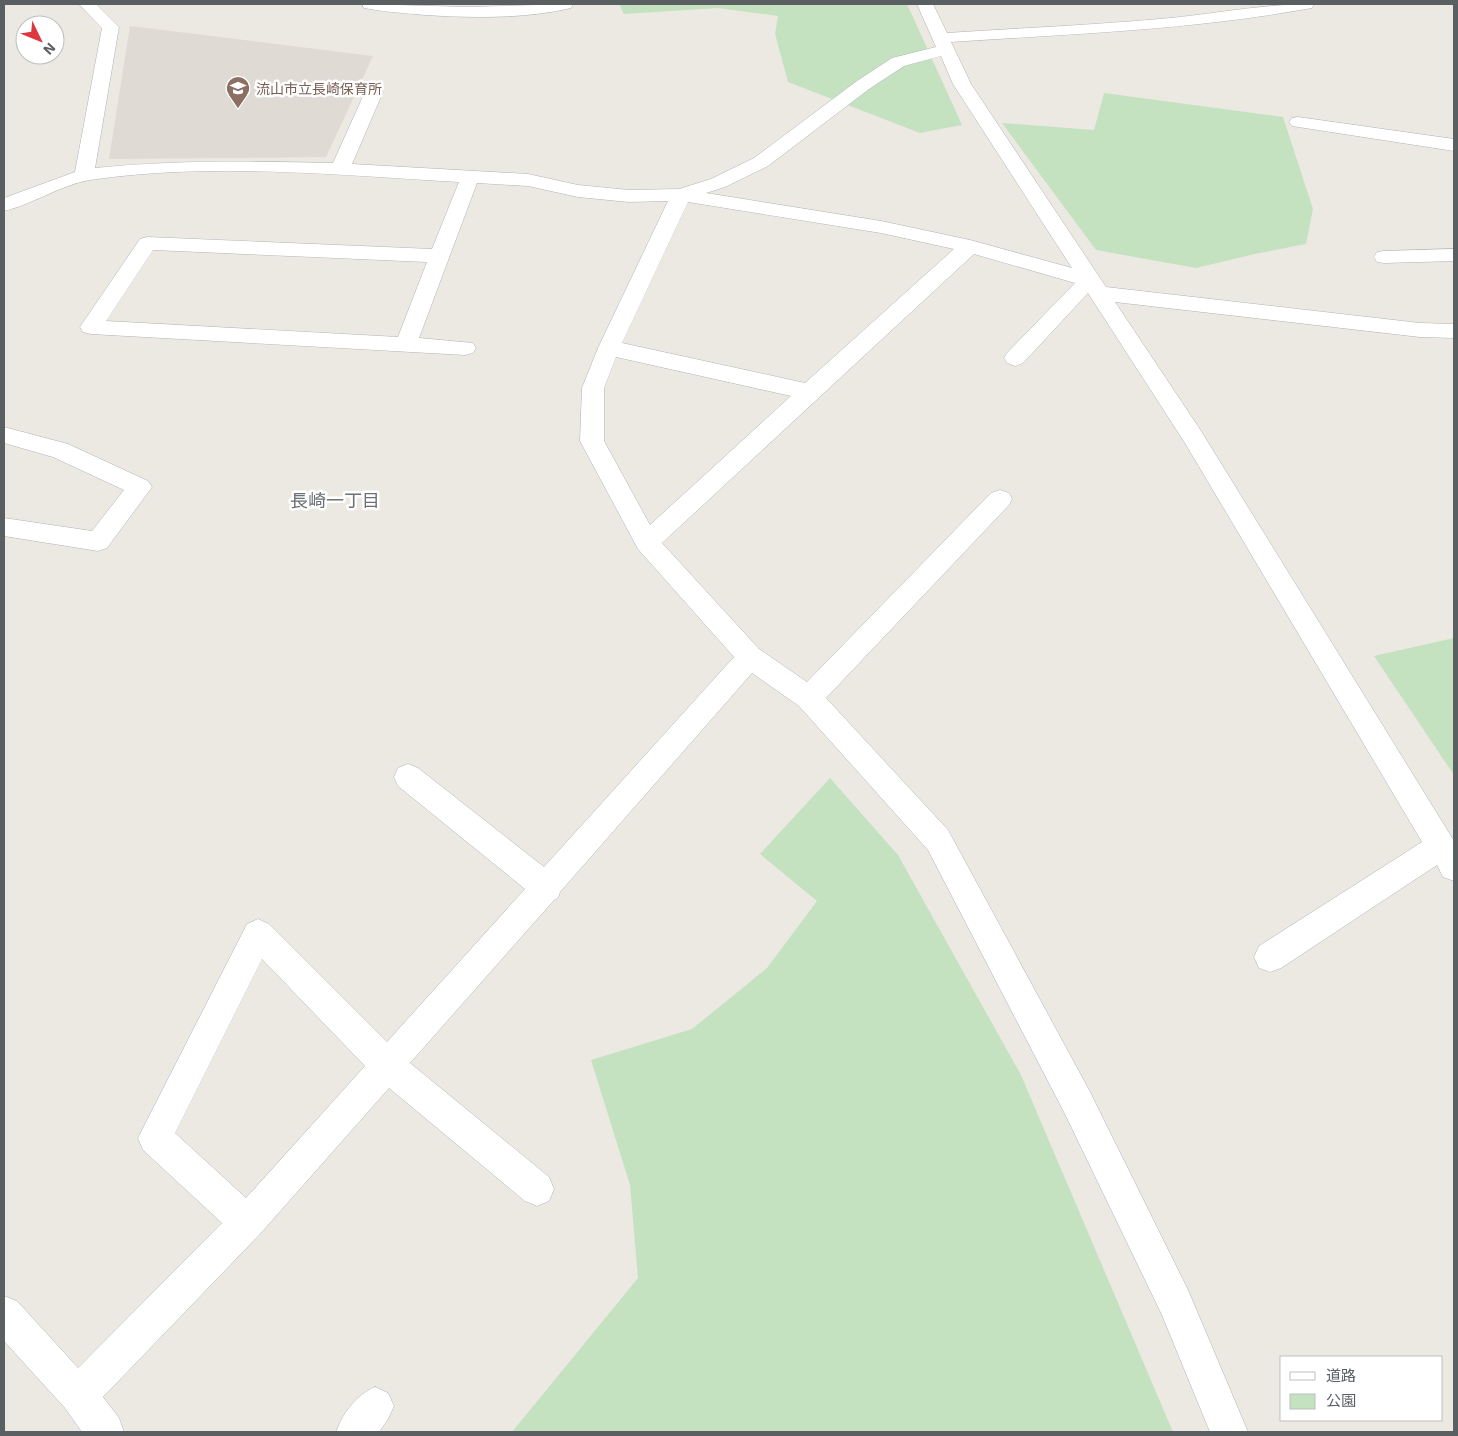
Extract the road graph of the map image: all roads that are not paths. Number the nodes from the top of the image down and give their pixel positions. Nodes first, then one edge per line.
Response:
1 (87, 4) edge
2 (371, 4) edge
3 (565, 4) edge
4 (925, 4) edge
5 (1306, 4) edge
6 (944, 44) junction
7 (374, 92) dead end
8 (1298, 122) dead end
9 (1454, 145) edge
10 (340, 169) junction
11 (84, 175) junction
12 (470, 177) junction
13 (681, 195) junction
14 (4, 205) edge
15 (970, 246) junction
16 (1454, 255) edge
17 (441, 256) junction
18 (1384, 258) dead end
19 (1094, 287) junction
20 (1454, 331) edge
21 (406, 344) junction
22 (466, 348) dead end
23 (609, 348) junction
24 (1015, 358) dead end
25 (809, 392) junction
26 (4, 435) edge
27 (1000, 499) dead end
28 (4, 526) edge
29 (647, 542) junction
30 (750, 657) junction
31 (809, 698) junction
32 (408, 777) dead end
33 (1448, 857) edge
34 (547, 888) junction
35 (1270, 957) dead end
36 (388, 1066) junction
37 (537, 1189) dead end
38 (247, 1223) junction
39 (4, 1314) edge
40 (78, 1395) junction
41 (105, 1432) edge
42 (1228, 1432) edge

1 - 11 street
2 - 3 street
4 - 6 street
5 - 6 street
6 - 13 street
6 - 19 street
7 - 10 street
8 - 9 street
10 - 11 street
10 - 12 street
11 - 14 street
12 - 13 street
12 - 17 street
13 - 15 street
13 - 23 street
15 - 19 street
15 - 25 street
16 - 18 street
17 - 21 street
17 - 21 street
19 - 20 street
19 - 24 street
19 - 33 street
21 - 22 street
23 - 25 street
23 - 29 street
25 - 29 street
26 - 28 street
27 - 31 street
29 - 30 street
30 - 31 street
30 - 34 street
31 - 42 street
32 - 34 street
33 - 35 street
34 - 36 street
36 - 37 street
36 - 38 street
36 - 38 street
38 - 40 street
39 - 40 street
40 - 41 street

